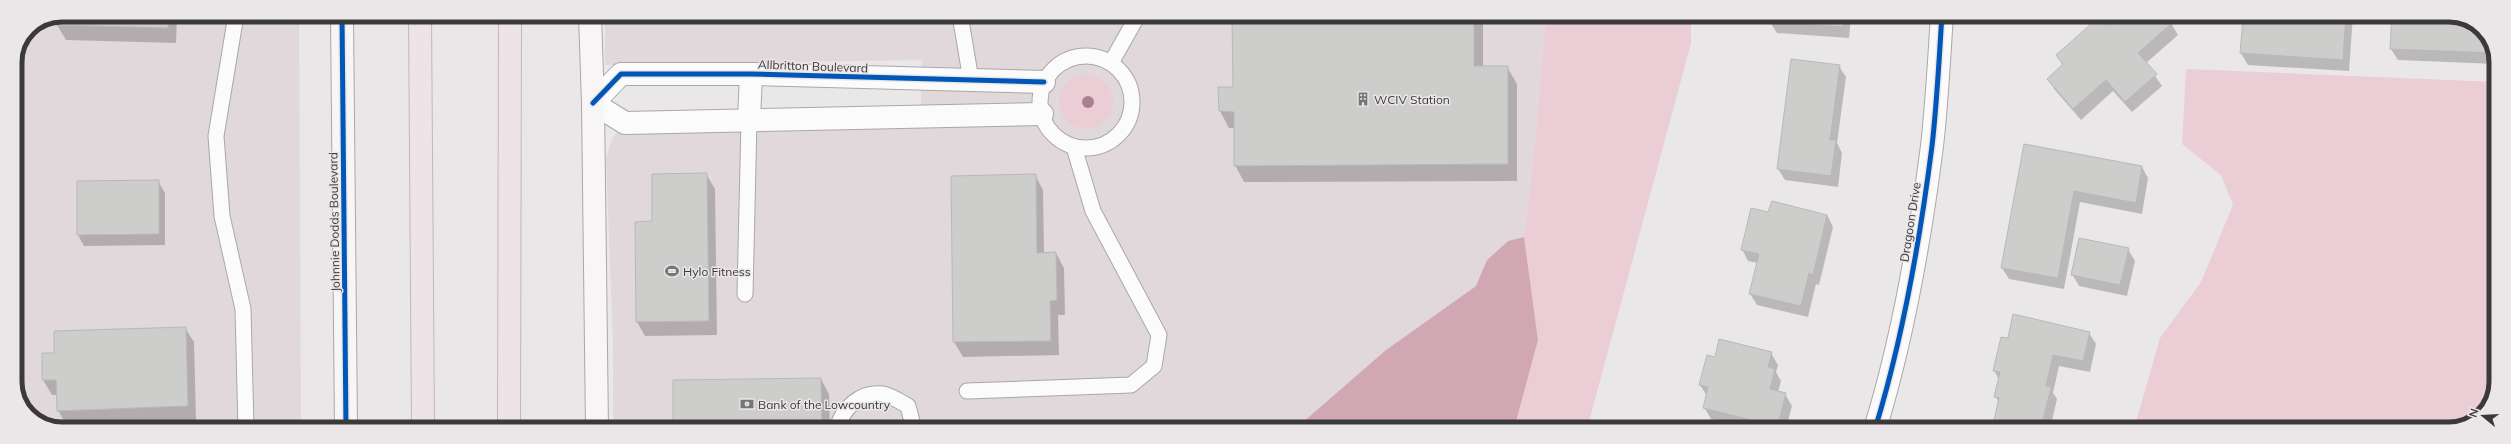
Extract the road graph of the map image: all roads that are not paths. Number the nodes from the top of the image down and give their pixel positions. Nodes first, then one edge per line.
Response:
1 (235, 22) edge
2 (342, 22) edge
3 (420, 22) edge
4 (510, 22) edge
5 (590, 22) edge
6 (961, 22) edge
7 (1134, 22) edge
8 (1941, 22) edge
9 (1111, 63) junction
10 (751, 74) junction
11 (971, 80) junction
12 (1044, 82) junction
13 (593, 103) junction
14 (1042, 114) junction
15 (749, 120) junction
16 (1074, 147) junction
17 (745, 294) dead end
18 (968, 391) dead end
19 (246, 422) edge
20 (346, 422) edge
21 (422, 422) edge
22 (509, 422) edge
23 (597, 422) edge
24 (839, 422) edge
25 (912, 422) edge
26 (1877, 422) edge

1 - 19 lane
2 - 20 street, Johnnie Dodds Boulevard
3 - 21 highway
4 - 22 highway
5 - 13 street
6 - 11 lane
7 - 9 lane
8 - 26 street, Dragoon Drive
9 - 12 lane
9 - 16 lane
10 - 11 street, Allbritton Boulevard
10 - 13 street, Allbritton Boulevard
10 - 15 street, Allbritton Boulevard
11 - 12 street, Allbritton Boulevard
12 - 14 lane
13 - 15 street
13 - 23 street
14 - 15 street
14 - 16 lane
15 - 17 lane
16 - 18 lane
24 - 25 lane

